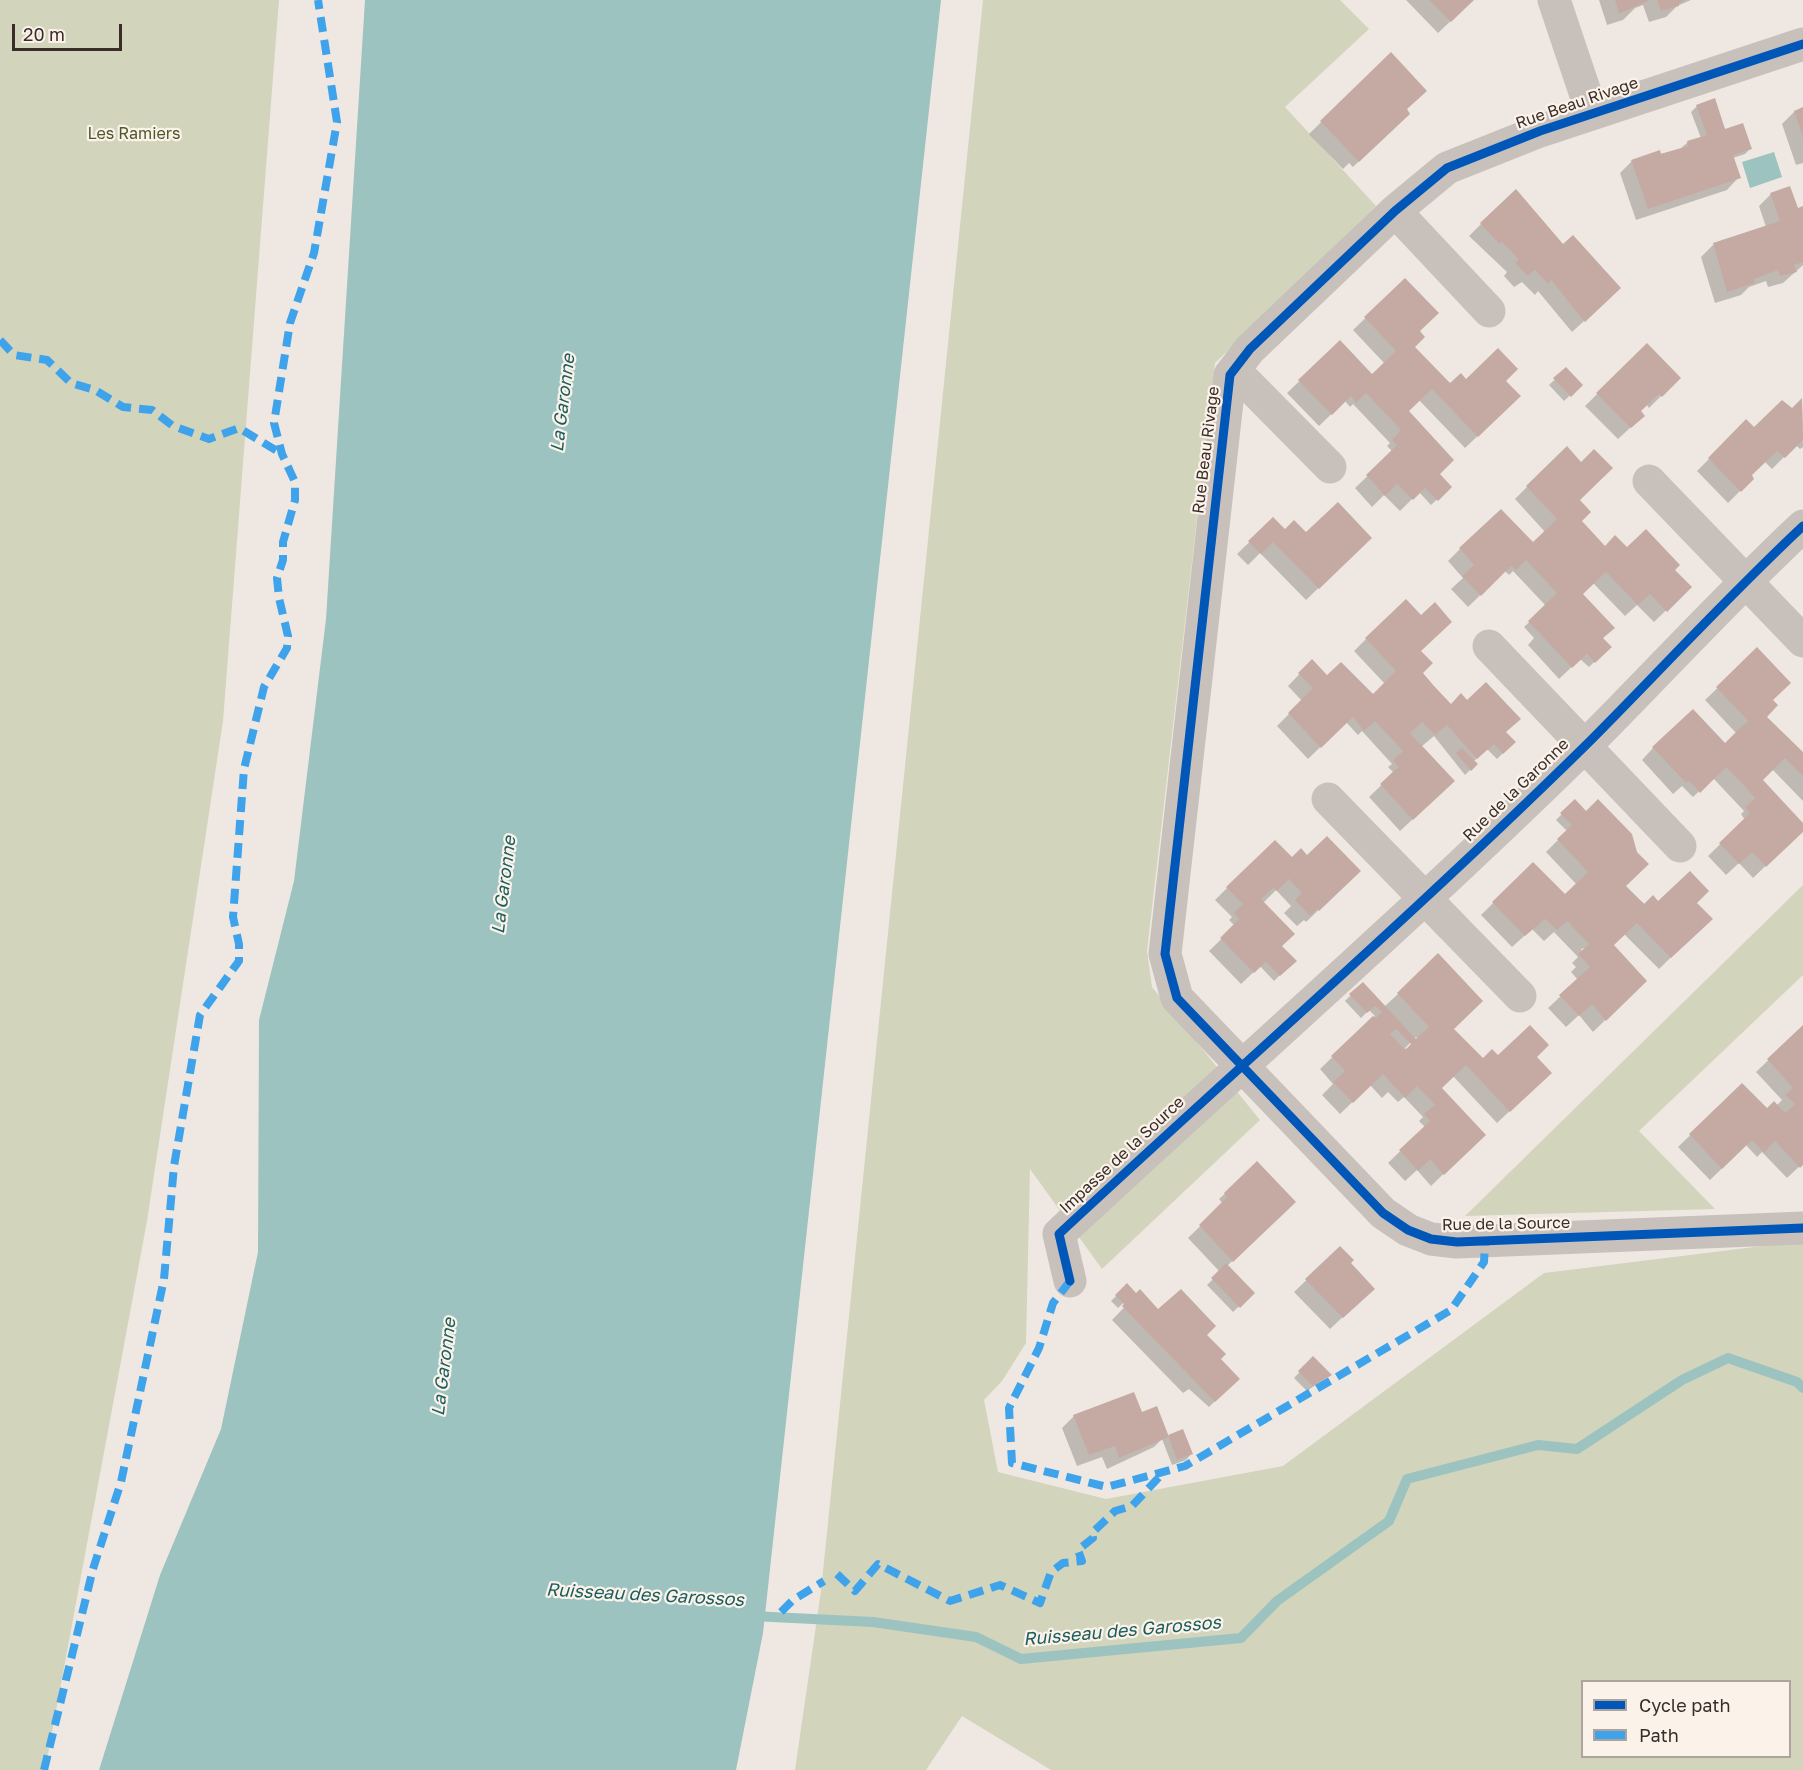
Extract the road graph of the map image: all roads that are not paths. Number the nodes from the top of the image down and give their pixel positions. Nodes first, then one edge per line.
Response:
1 (1554, 0) edge
2 (1803, 44) edge
3 (1592, 113) junction
4 (1395, 211) junction
5 (1489, 311) dead end
6 (1230, 375) junction
7 (1330, 466) dead end
8 (1649, 481) dead end
9 (1803, 526) edge
10 (1745, 581) junction
11 (1803, 641) edge
12 (1489, 646) dead end
13 (1585, 745) junction
14 (1328, 799) dead end
15 (1680, 846) dead end
16 (1426, 897) junction
17 (1520, 996) dead end
18 (1242, 1067) junction
19 (1803, 1228) edge
20 (1070, 1281) dead end

1 - 3 street
2 - 3 street, Rue Beau Rivage
3 - 4 street, Rue Beau Rivage
4 - 5 street
4 - 6 street, Rue Beau Rivage
6 - 7 street, Rue Beau Rivage
6 - 18 street, Rue Beau Rivage
8 - 10 street
9 - 10 street, Rue de la Garonne
10 - 11 street
10 - 13 street, Rue de la Garonne
12 - 13 street
13 - 15 street
13 - 16 street, Rue de la Garonne
14 - 16 street
16 - 17 street
16 - 18 street, Rue de la Garonne
18 - 19 street, Rue de la Source
18 - 20 street, Impasse de la Source

